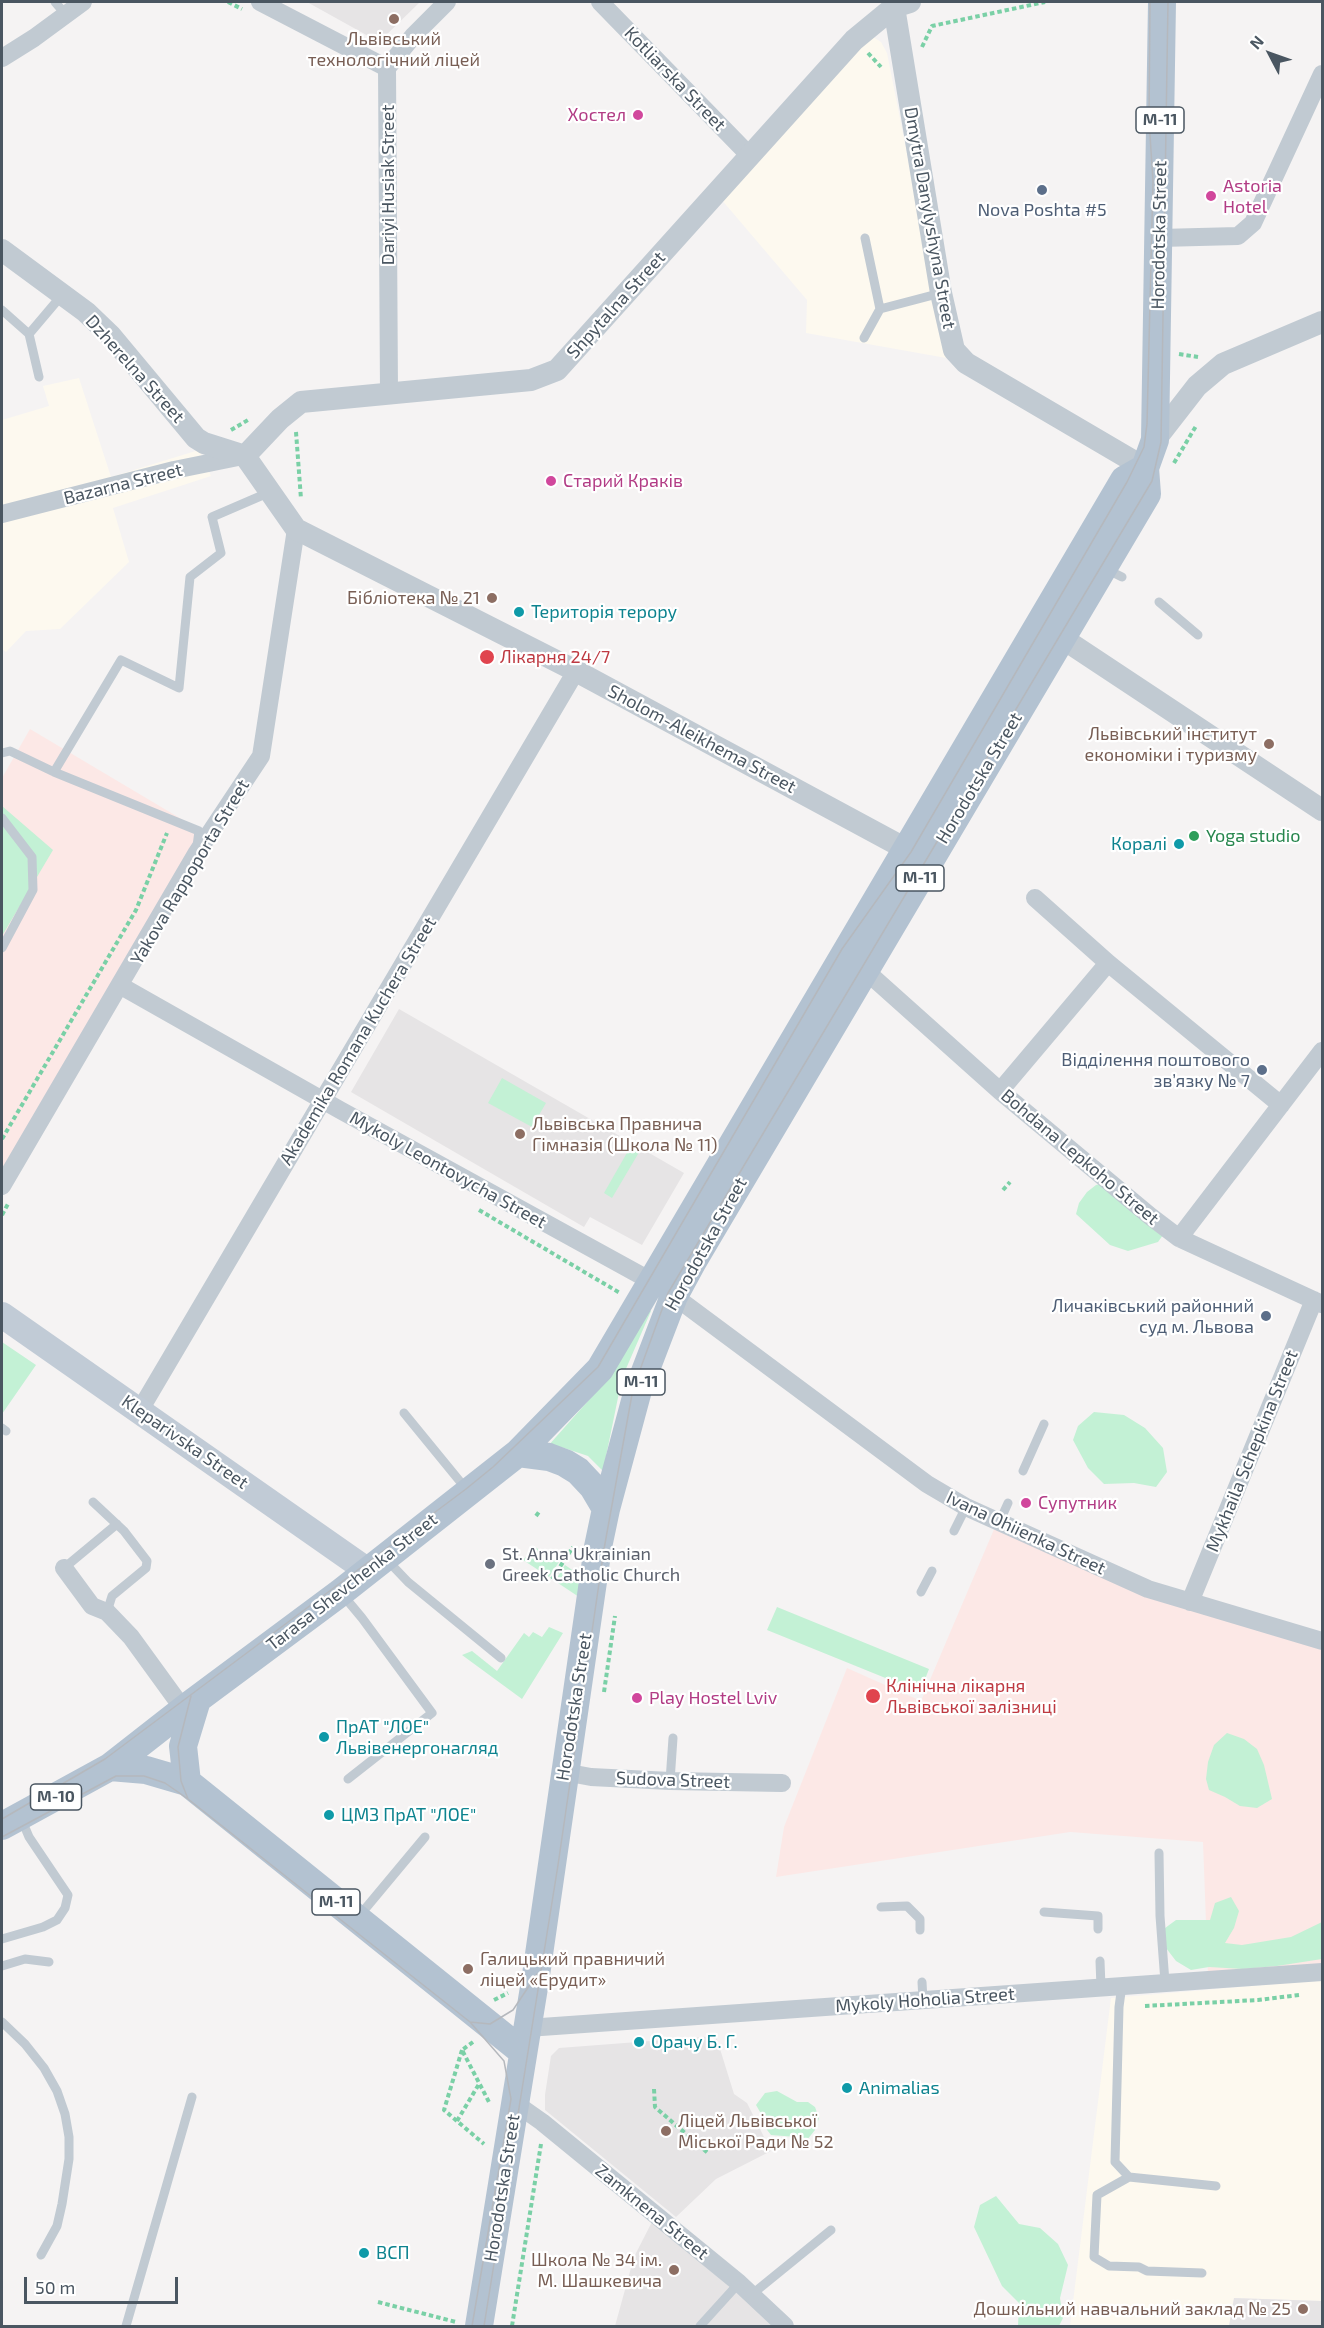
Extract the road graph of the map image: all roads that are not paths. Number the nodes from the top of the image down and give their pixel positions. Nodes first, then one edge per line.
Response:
1 (83, 2) edge
2 (447, 2) edge
3 (600, 2) edge
4 (1162, 2) edge
5 (902, 4) edge
6 (254, 7) edge
7 (61, 9) edge
8 (2, 58) edge
9 (387, 68) junction
10 (1323, 74) edge
11 (750, 156) junction
12 (866, 238) dead end
13 (1160, 238) junction
14 (2, 250) edge
15 (941, 292) junction
16 (62, 295) junction
17 (880, 309) junction
18 (2, 310) edge
19 (1323, 322) edge
20 (29, 334) junction
21 (864, 338) dead end
22 (39, 377) dead end
23 (389, 392) junction
24 (1155, 440) junction
25 (245, 456) junction
26 (1145, 468) junction
27 (270, 492) junction
28 (2, 514) edge
29 (296, 528) junction
30 (1159, 602) dead end
31 (1051, 631) junction
32 (1198, 636) dead end
33 (576, 671) junction
34 (2, 753) edge
35 (54, 772) junction
36 (1323, 810) edge
37 (2, 818) edge
38 (196, 854) junction
39 (918, 856) junction
40 (1035, 898) dead end
41 (2, 948) edge
42 (856, 961) junction
43 (1108, 963) junction
44 (121, 986) junction
45 (1323, 1051) edge
46 (1000, 1091) junction
47 (323, 1100) junction
48 (1281, 1105) junction
49 (2, 1186) edge
50 (1179, 1238) junction
51 (639, 1274) junction
52 (674, 1296) junction
53 (1318, 1302) edge
54 (2, 1315) edge
55 (140, 1410) junction
56 (404, 1413) dead end
57 (1044, 1424) dead end
58 (518, 1453) junction
59 (1023, 1471) dead end
60 (469, 1492) junction
61 (93, 1502) dead end
62 (1008, 1503) dead end
63 (966, 1507) junction
64 (606, 1509) junction
65 (999, 1523) junction
66 (117, 1524) junction
67 (954, 1531) dead end
68 (376, 1564) junction
69 (64, 1568) joint
70 (932, 1570) dead end
71 (921, 1592) dead end
72 (340, 1593) junction
73 (1190, 1602) junction
74 (107, 1612) junction
75 (1323, 1641) edge
76 (501, 1658) dead end
77 (190, 1705) junction
78 (673, 1738) dead end
79 (110, 1767) junction
80 (564, 1773) junction
81 (348, 1779) dead end
82 (670, 1781) junction
83 (187, 1782) junction
84 (782, 1783) dead end
85 (11, 1822) edge
86 (425, 1837) dead end
87 (1159, 1853) dead end
88 (881, 1906) dead end
89 (1044, 1912) dead end
90 (357, 1919) junction
91 (1098, 1929) dead end
92 (920, 1930) dead end
93 (2, 1939) edge
94 (1100, 1961) dead end
95 (49, 1962) dead end
96 (2, 1965) edge
97 (1323, 1971) edge
98 (1165, 1982) junction
99 (1122, 1985) junction
100 (1101, 1987) junction
101 (2, 2022) edge
102 (525, 2040) junction
103 (192, 2097) dead end
104 (515, 2103) junction
105 (1129, 2177) junction
106 (1216, 2186) dead end
107 (831, 2230) dead end
108 (41, 2255) dead end
109 (1202, 2273) dead end
110 (739, 2283) junction
111 (753, 2296) junction
112 (462, 2322) edge
113 (126, 2326) edge
114 (700, 2326) edge
115 (785, 2326) edge

1 - 7 street
2 - 9 street
3 - 11 street, Kotliarska Street
4 - 13 main road, Horodotska Street / М-11
5 - 11 street, Shpytalna Street
5 - 15 street, Dmytra Danylyshyna Street
6 - 9 street
7 - 8 street
9 - 23 street, Dariyi Husiak Street
10 - 13 street
11 - 23 street, Shpytalna Street
12 - 17 lane
13 - 24 main road, Horodotska Street / М-11
14 - 16 street, Dzherelna Street
15 - 17 lane
15 - 26 street, Dmytra Danylyshyna Street
16 - 20 lane
16 - 25 street, Dzherelna Street
17 - 21 lane
18 - 20 lane
19 - 24 street
20 - 22 lane
23 - 25 street, Shpytalna Street
24 - 26 main road, Horodotska Street / М-11
25 - 27 street, Sholom-Aleikhema Street
25 - 28 street, Bazarna Street
26 - 31 main road, Horodotska Street / М-11
27 - 29 street, Sholom-Aleikhema Street
27 - 35 lane
29 - 33 street, Sholom-Aleikhema Street
29 - 38 street, Yakova Rappoporta Street
30 - 32 lane
31 - 36 street
31 - 39 main road, Horodotska Street / М-11
33 - 39 street, Sholom-Aleikhema Street
33 - 47 street, Akademika Romana Kuchera Street
34 - 35 lane
35 - 38 lane
37 - 41 lane
38 - 44 street, Yakova Rappoporta Street
39 - 42 main road, Horodotska Street / М-11
40 - 43 street
42 - 46 street, Bohdana Lepkoho Street
42 - 51 main road, Horodotska Street / М-11
42 - 52 main road, Horodotska Street / М-11
43 - 46 street
43 - 48 street
44 - 47 street, Mykoly Leontovycha Street
44 - 49 street, Yakova Rappoporta Street
45 - 48 street
46 - 50 street, Bohdana Lepkoho Street
47 - 51 street, Mykoly Leontovycha Street
47 - 55 street, Akademika Romana Kuchera Street
48 - 50 street
50 - 53 street, Bohdana Lepkoho Street
51 - 58 main road, Tarasa Shevchenka Street / М-11
52 - 63 street, Ivana Ohiienka Street
52 - 64 main road, Horodotska Street / М-11
53 - 73 street, Mykhaila Schepkina Street
54 - 55 main road, Kleparivska Street
55 - 68 main road, Kleparivska Street
56 - 60 lane
57 - 59 lane
58 - 60 main road, Tarasa Shevchenka Street / М-11
58 - 64 main road
60 - 68 main road, Tarasa Shevchenka Street / М-11
61 - 66 lane
62 - 65 lane
63 - 65 street, Ivana Ohiienka Street
63 - 67 lane
64 - 80 main road, Horodotska Street / М-11
65 - 73 street, Ivana Ohiienka Street
66 - 69 lane
66 - 74 lane
68 - 72 main road, Tarasa Shevchenka Street / М-11
68 - 76 lane
69 - 74 street
70 - 71 lane
72 - 77 main road, Tarasa Shevchenka Street / М-11
72 - 81 lane
73 - 75 street, Ivana Ohiienka Street
74 - 77 street
77 - 79 main road, Tarasa Shevchenka Street / М-10
77 - 83 main road
78 - 82 lane
79 - 83 main road
79 - 85 main road, Tarasa Shevchenka Street / М-10
80 - 82 street, Sudova Street
80 - 102 main road, Horodotska Street / М-11
82 - 84 street, Sudova Street
83 - 90 main road, М-11
85 - 93 lane
86 - 90 lane
87 - 98 lane
88 - 92 lane
89 - 91 lane
90 - 102 main road, М-11
94 - 100 lane
95 - 96 lane
97 - 98 street, Mykoly Hoholia Street
98 - 99 street, Mykoly Hoholia Street
99 - 100 street, Mykoly Hoholia Street
99 - 105 lane
100 - 102 street, Mykoly Hoholia Street
101 - 108 lane
102 - 104 main road, Horodotska Street / М-11
103 - 113 lane
104 - 110 street, Zamknena Street
104 - 112 main road, Horodotska Street / М-11
105 - 106 lane
105 - 109 lane
107 - 111 lane
110 - 111 street, Zamknena Street
110 - 114 lane
111 - 115 street, Zamknena Street

